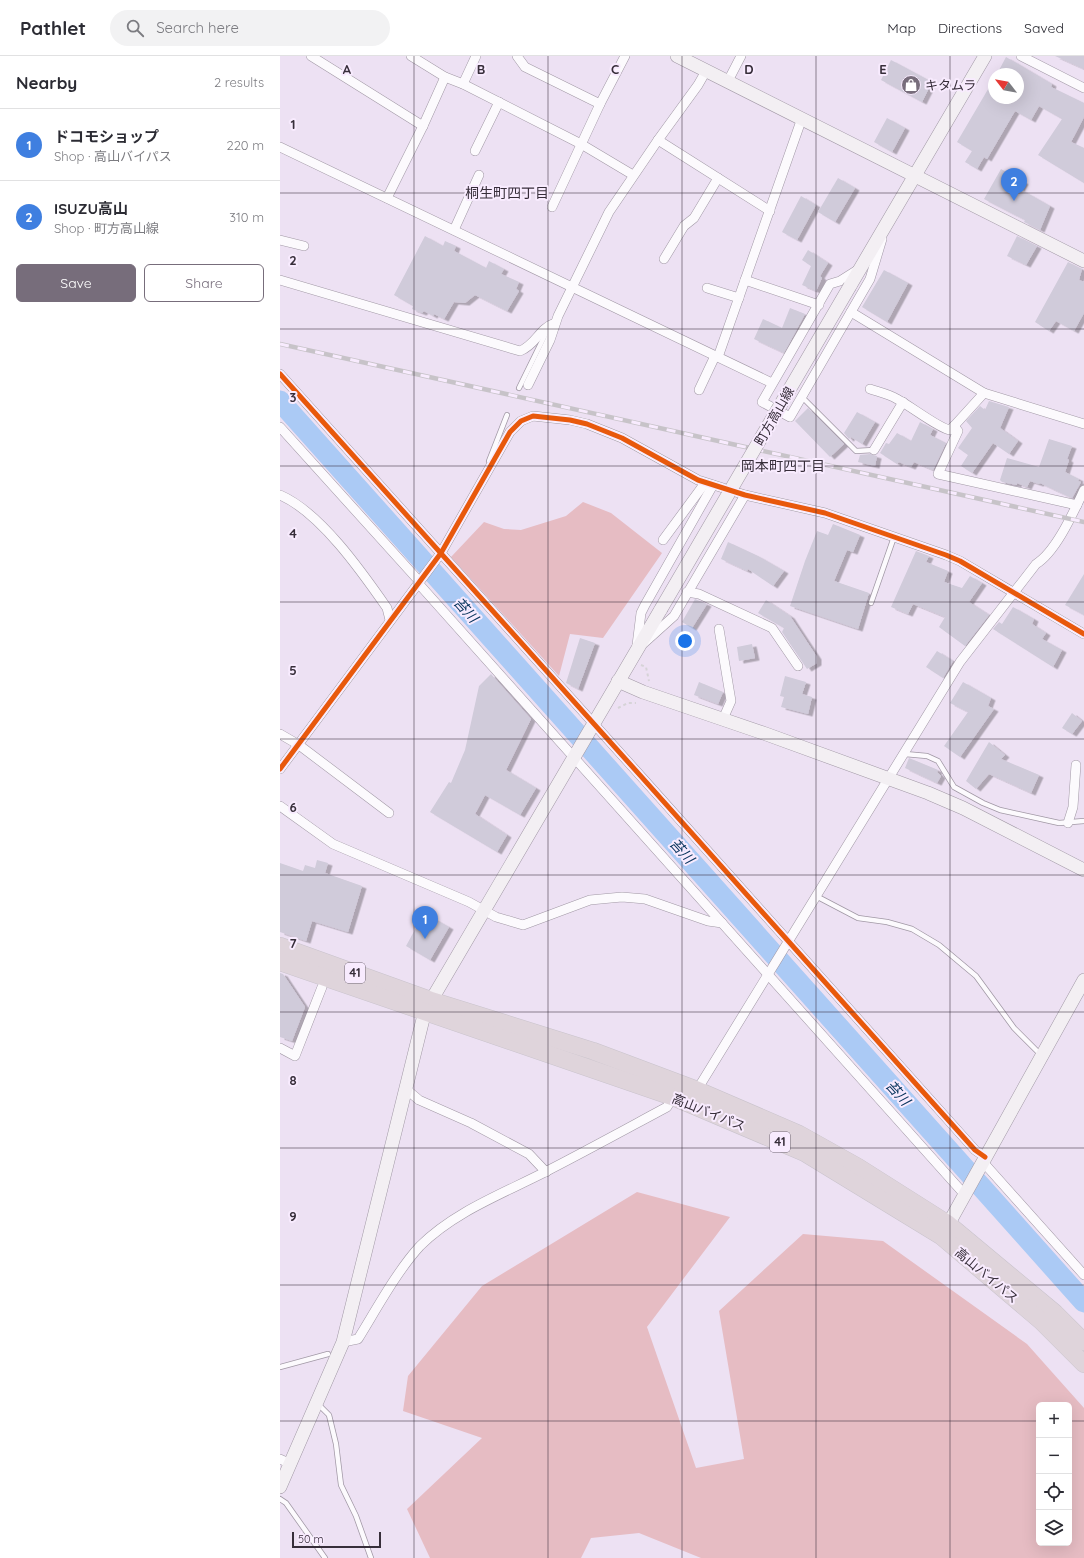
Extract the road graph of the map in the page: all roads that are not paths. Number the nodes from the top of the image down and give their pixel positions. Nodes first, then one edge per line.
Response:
1 (311, 56) edge
2 (411, 56) edge
3 (476, 56) edge
4 (518, 56) edge
5 (625, 56) edge
6 (677, 56) edge
7 (741, 56) edge
8 (985, 56) edge
9 (1021, 56) edge
10 (706, 70) junction
11 (446, 77) junction
12 (728, 81) junction
13 (463, 84) junction
14 (1084, 88) edge
15 (498, 102) junction
16 (600, 104) junction
17 (802, 118) junction
18 (423, 126) junction
19 (658, 140) junction
20 (581, 144) junction
21 (280, 147) edge
22 (475, 151) dead end
23 (633, 175) junction
24 (479, 176) dead end
25 (915, 176) junction
26 (718, 178) junction
27 (387, 198) junction
28 (552, 207) dead end
29 (770, 211) junction
30 (887, 224) junction
31 (454, 230) junction
32 (280, 240) edge
33 (304, 246) dead end
34 (664, 259) dead end
35 (1084, 261) edge
36 (862, 267) junction
37 (280, 280) edge
38 (745, 280) junction
39 (572, 287) junction
40 (707, 288) dead end
41 (738, 298) junction
42 (818, 305) junction
43 (851, 312) junction
44 (553, 324) junction
45 (716, 356) junction
46 (280, 374) edge
47 (772, 383) junction
48 (524, 387) dead end
49 (699, 390) dead end
50 (870, 390) dead end
51 (984, 393) junction
52 (801, 396) junction
53 (903, 402) junction
54 (508, 414) dead end
55 (1084, 424) edge
56 (954, 426) junction
57 (280, 427) edge
58 (874, 450) joint
59 (485, 476) junction
60 (709, 484) junction
61 (1084, 490) edge
62 (280, 494) edge
63 (745, 495) junction
64 (1077, 505) junction
65 (894, 537) junction
66 (663, 540) dead end
67 (440, 554) junction
68 (420, 581) junction
69 (688, 592) junction
70 (1015, 593) junction
71 (871, 604) dead end
72 (390, 620) junction
73 (719, 629) dead end
74 (1084, 634) edge
75 (637, 650) junction
76 (798, 666) dead end
77 (618, 681) junction
78 (723, 719) junction
79 (593, 725) junction
80 (280, 734) edge
81 (299, 745) junction
82 (905, 754) junction
83 (575, 755) junction
84 (1076, 765) dead end
85 (280, 769) edge
86 (890, 778) junction
87 (280, 806) edge
88 (389, 813) dead end
89 (1084, 822) edge
90 (1068, 823) junction
91 (1084, 870) edge
92 (816, 896) junction
93 (483, 911) junction
94 (722, 923) junction
95 (787, 944) junction
96 (280, 946) edge
97 (280, 962) edge
98 (769, 973) junction
99 (1084, 980) edge
100 (322, 987) dead end
101 (427, 1006) junction
102 (280, 1048) edge
103 (1041, 1055) junction
104 (406, 1089) junction
105 (697, 1090) junction
106 (673, 1097) junction
107 (983, 1161) junction
108 (546, 1172) junction
109 (965, 1193) junction
110 (945, 1230) junction
111 (1084, 1275) edge
112 (343, 1342) junction
113 (1084, 1342) edge
114 (328, 1354) dead end
115 (1084, 1364) edge
116 (280, 1367) edge
117 (316, 1403) junction
118 (285, 1461) edge
119 (280, 1487) edge
120 (280, 1499) edge
121 (325, 1558) edge
122 (371, 1558) edge

1 - 18 street
2 - 11 street
3 - 13 street
4 - 16 street
5 - 16 street
6 - 10 street
7 - 12 street
8 - 25 street
9 - 14 street
10 - 12 street
10 - 19 street
11 - 13 street
11 - 18 street
12 - 17 street
13 - 15 street
15 - 20 street
15 - 22 street
16 - 20 street
17 - 25 street
17 - 29 street
18 - 27 street
19 - 23 street
19 - 26 street
20 - 23 street
20 - 28 street
21 - 27 street
23 - 39 street
24 - 31 street
25 - 30 street
25 - 35 street
26 - 29 street
26 - 34 street
27 - 31 street
29 - 38 street
30 - 36 street
30 - 43 street
31 - 39 street
32 - 33 street
36 - 42 street
36 - 75 street, 町方高山線, bridge
37 - 44 street
38 - 41 street
38 - 42 street
39 - 44 street
39 - 45 street
40 - 41 street
41 - 45 street
42 - 47 street
43 - 51 street
43 - 52 street
44 - 48 street
45 - 47 street
45 - 49 street
46 - 67 street
47 - 52 street
50 - 53 street
51 - 55 street
51 - 56 street
52 - 58 lane
53 - 56 street
53 - 58 street
54 - 59 lane
56 - 64 street
57 - 68 street
59 - 60 street
59 - 67 street
60 - 63 street
60 - 66 street
60 - 75 street
61 - 64 street
62 - 72 street
63 - 65 street
63 - 69 street
64 - 70 street
65 - 70 street
65 - 71 lane
67 - 68 street
67 - 79 street
68 - 72 street
68 - 83 street
69 - 75 street
69 - 76 street
70 - 74 street
70 - 82 street
72 - 81 street
73 - 78 street
75 - 77 street, 町方高山線
77 - 78 street
77 - 79 street, 町方高山線
78 - 86 street
79 - 83 street
79 - 95 street
80 - 81 street
81 - 85 street
81 - 88 street
82 - 86 street
82 - 90 lane
83 - 93 street
83 - 94 street
84 - 90 street
86 - 91 street
86 - 92 street
87 - 93 street
89 - 90 lane
92 - 95 street
92 - 103 lane
93 - 94 street
93 - 101 street
94 - 98 street
95 - 98 street
95 - 107 street
96 - 101 highway, 高山バイパス / 41
97 - 101 highway, 高山バイパス / 41
98 - 105 street
98 - 109 street
99 - 103 street
100 - 102 street
101 - 104 street
101 - 105 highway, 高山バイパス / 41
101 - 106 highway, 高山バイパス / 41
103 - 107 street
104 - 108 street
104 - 112 street
105 - 110 highway, 高山バイパス / 41
106 - 108 street
106 - 110 highway, 高山バイパス / 41
107 - 109 street
107 - 111 street
108 - 112 street
109 - 110 street
110 - 113 highway, 高山バイパス / 41
110 - 115 highway, 高山バイパス / 41
112 - 117 street
114 - 116 lane
117 - 118 street
117 - 122 lane
118 - 119 street
120 - 121 lane

